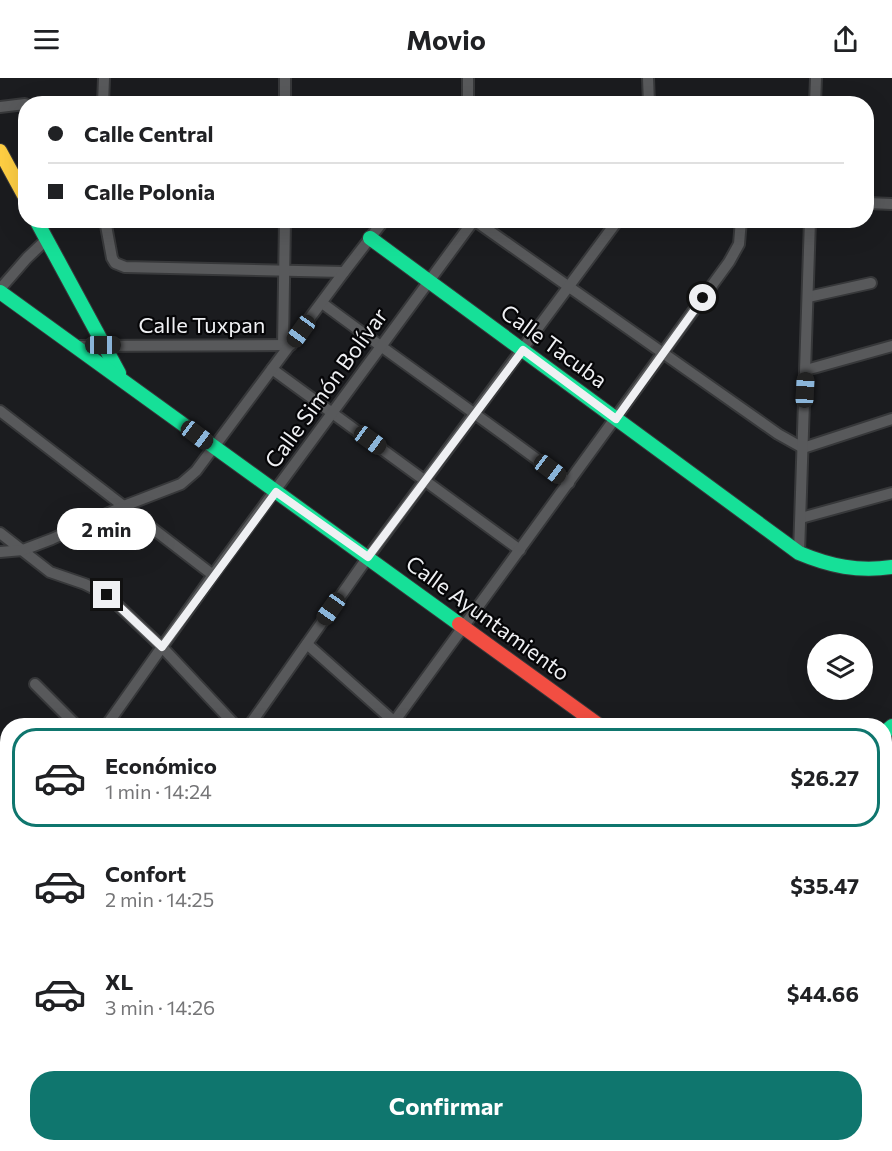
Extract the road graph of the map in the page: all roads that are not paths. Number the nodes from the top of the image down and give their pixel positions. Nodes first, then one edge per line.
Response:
1 (104, 78) edge
2 (285, 78) edge
3 (468, 78) edge
4 (648, 78) edge
5 (816, 78) edge
6 (104, 96) edge
7 (285, 96) edge
8 (468, 96) edge
9 (649, 96) edge
10 (815, 96) edge
11 (18, 105) edge
12 (0, 107) edge
13 (0, 151) edge
14 (18, 184) edge
15 (874, 203) edge
16 (892, 204) edge
17 (40, 228) edge
18 (106, 228) edge
19 (285, 228) edge
20 (378, 228) edge
21 (468, 228) edge
22 (486, 228) edge
23 (612, 228) edge
24 (740, 228) edge
25 (810, 228) edge
26 (370, 238) junction
27 (46, 240) junction
28 (285, 269) junction
29 (344, 272) junction
30 (429, 280) junction
31 (871, 284) dead end
32 (569, 286) junction
33 (0, 291) edge
34 (808, 297) junction
35 (322, 303) junction
36 (103, 345) junction
37 (287, 345) junction
38 (76, 346) junction
39 (892, 346) edge
40 (380, 347) junction
41 (523, 350) junction
42 (664, 352) junction
43 (272, 369) junction
44 (806, 370) junction
45 (123, 380) junction
46 (0, 411) edge
47 (332, 413) junction
48 (476, 413) junction
49 (616, 419) junction
50 (892, 419) edge
51 (213, 447) junction
52 (803, 448) junction
53 (426, 480) junction
54 (569, 483) junction
55 (276, 492) junction
56 (892, 494) edge
57 (124, 506) junction
58 (801, 518) junction
59 (0, 533) edge
60 (24, 550) junction
61 (520, 550) junction
62 (0, 552) edge
63 (799, 554) junction
64 (368, 557) junction
65 (892, 567) edge
66 (213, 575) junction
67 (464, 628) junction
68 (307, 644) junction
69 (162, 647) junction
70 (35, 684) dead end
71 (69, 718) edge
72 (112, 718) edge
73 (229, 718) edge
74 (255, 718) edge
75 (387, 718) edge
76 (400, 718) edge
77 (589, 718) edge

1 - 6 street
2 - 7 street
3 - 8 street
4 - 9 street
5 - 10 street
11 - 12 street
13 - 14 street
15 - 16 street
17 - 27 street
18 - 28 street
19 - 28 street
20 - 26 street
21 - 30 street, Calle Simón Bolívar
22 - 32 street
23 - 32 street
24 - 42 street
25 - 34 street
26 - 29 street
26 - 30 street, Calle Tacuba
27 - 33 street
27 - 36 street
28 - 29 street
28 - 37 street
29 - 35 street
30 - 40 street, Calle Simón Bolívar
30 - 41 street, Calle Tacuba
31 - 34 street
32 - 41 street
32 - 42 street
33 - 38 street, Calle Ayuntamiento
34 - 44 street
35 - 37 street
35 - 40 street
36 - 37 street, Calle Tuxpan
36 - 38 street, Calle Tuxpan
36 - 45 street
37 - 43 street
38 - 45 street, Calle Ayuntamiento
39 - 44 street
40 - 47 street, Calle Simón Bolívar
40 - 48 street
41 - 48 street
41 - 49 street, Calle Tacuba
42 - 49 street
42 - 52 street
43 - 47 street
43 - 51 street
44 - 52 street
45 - 51 street, Calle Ayuntamiento
46 - 57 street
47 - 53 street
47 - 55 street, Calle Simón Bolívar
48 - 53 street
48 - 54 street
49 - 54 street
49 - 63 street, Calle Tacuba
50 - 52 street
51 - 55 street, Calle Ayuntamiento
51 - 57 street
52 - 58 street
53 - 61 street
53 - 64 street
54 - 61 street
55 - 64 street, Calle Ayuntamiento
55 - 66 street, Calle Simón Bolívar
56 - 58 street
57 - 60 street
57 - 66 street
58 - 63 street
59 - 60 street
60 - 62 street
60 - 69 street
61 - 67 street
63 - 65 street, Calle Tacuba
64 - 67 street, Calle Ayuntamiento
64 - 68 street
66 - 69 street, Calle Simón Bolívar
67 - 76 street
67 - 77 street, Calle Ayuntamiento
68 - 74 street
68 - 75 street
69 - 72 street, Calle Simón Bolívar
69 - 73 street
70 - 71 street

